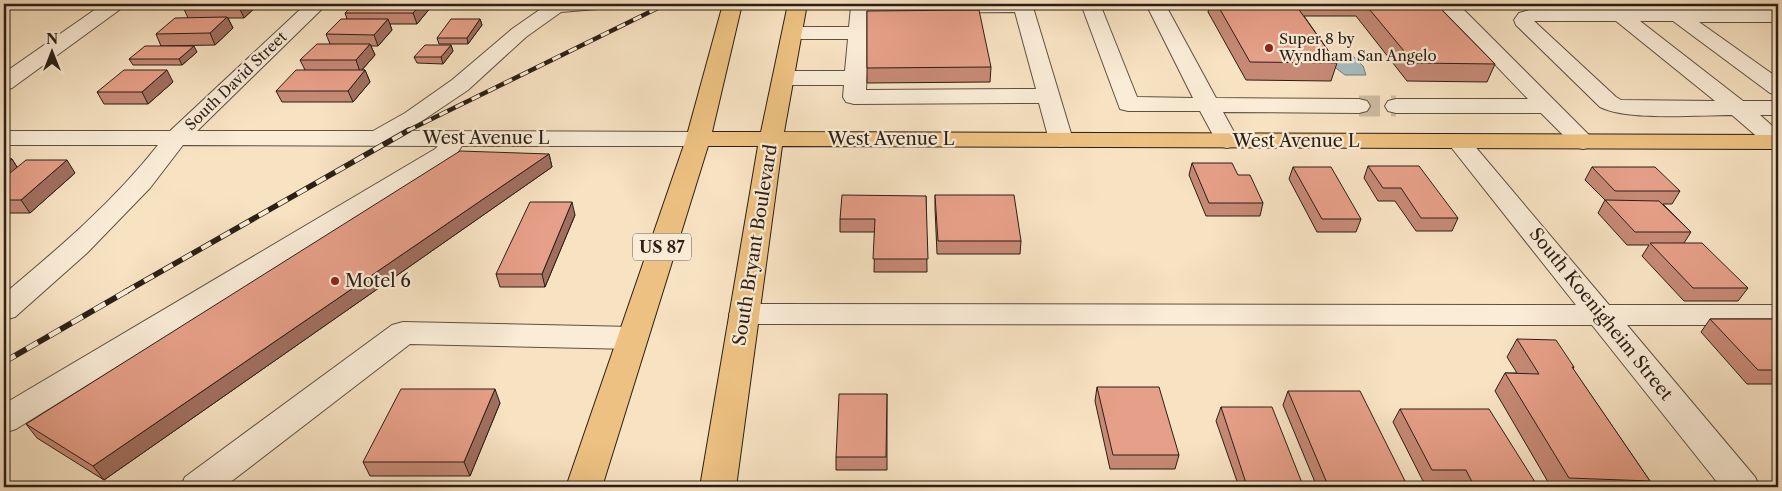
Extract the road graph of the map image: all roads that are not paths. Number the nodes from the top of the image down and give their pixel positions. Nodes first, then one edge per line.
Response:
1 (115, 4) edge
2 (317, 4) edge
3 (530, 4) edge
4 (602, 4) edge
5 (732, 4) edge
6 (798, 4) edge
7 (1090, 4) edge
8 (1156, 4) edge
9 (1448, 4) edge
10 (1023, 5) edge
11 (556, 6) junction
12 (1620, 15) junction
13 (1677, 15) junction
14 (1778, 16) edge
15 (792, 33) junction
16 (859, 33) junction
17 (784, 78) junction
18 (855, 78) junction
19 (4, 83) edge
20 (1778, 88) edge
21 (1048, 96) junction
22 (1209, 106) junction
23 (1359, 106) tunnel mouth
24 (1396, 106) tunnel mouth
25 (1548, 106) junction
26 (1778, 108) edge
27 (1738, 109) junction
28 (378, 137) junction
29 (4, 138) edge
30 (176, 138) junction
31 (456, 138) junction
32 (698, 139) junction
33 (771, 139) junction
34 (1061, 140) junction
35 (1227, 141) junction
36 (1460, 142) junction
37 (1583, 142) junction
38 (1778, 142) edge
39 (4, 310) edge
40 (744, 314) junction
41 (1602, 315) junction
42 (1778, 315) edge
43 (632, 338) junction
44 (4, 420) edge
45 (198, 487) edge
46 (584, 487) edge
47 (718, 487) edge
48 (1742, 487) edge

1 - 19 street
2 - 30 street, South David Street
3 - 11 street
4 - 11 street
5 - 32 main road, US 87
6 - 15 main road, South Bryant Boulevard
7 - 22 street
8 - 22 street
9 - 25 street
10 - 16 street
10 - 21 street
11 - 28 street
12 - 13 street
12 - 27 street
12 - 27 street
13 - 14 street
13 - 20 street
15 - 16 street
15 - 17 main road, South Bryant Boulevard
16 - 18 street
17 - 18 street
17 - 33 main road, South Bryant Boulevard
18 - 21 street
21 - 34 street
22 - 23 street
22 - 35 street
24 - 25 street
25 - 37 street
26 - 27 street
27 - 38 street
28 - 30 street, West Avenue L
28 - 31 street, West Avenue L
29 - 30 street, West Avenue L
30 - 39 street, South David Street
31 - 32 street, West Avenue L
31 - 44 street
32 - 33 main road, West Avenue L
32 - 43 main road, US 87
33 - 34 main road, West Avenue L
33 - 40 main road, South Bryant Boulevard
34 - 35 main road, West Avenue L
35 - 36 main road, West Avenue L
36 - 37 main road, West Avenue L
36 - 41 street, South Koenigheim Street
37 - 38 main road, West Avenue L
40 - 41 street
40 - 47 main road, South Bryant Boulevard
41 - 42 street
41 - 48 street, South Koenigheim Street
43 - 45 street
43 - 46 main road, US 87

